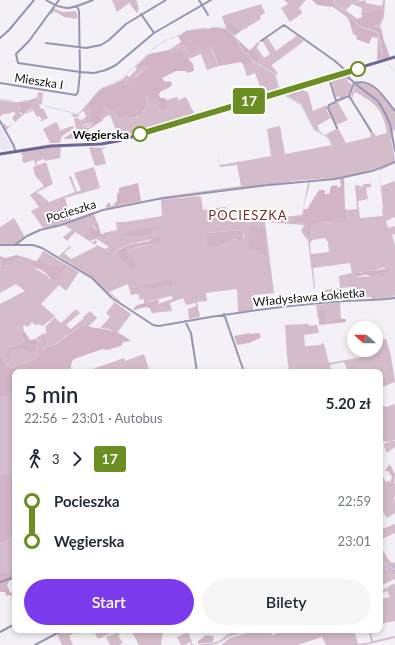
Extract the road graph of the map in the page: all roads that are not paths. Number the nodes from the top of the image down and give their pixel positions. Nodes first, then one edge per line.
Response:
1 (34, 0) edge
2 (46, 0) edge
3 (59, 0) edge
4 (93, 0) edge
5 (166, 0) edge
6 (199, 0) edge
7 (211, 0) edge
8 (54, 5) junction
9 (202, 5) junction
10 (77, 6) junction
11 (141, 14) junction
12 (208, 15) dead end
13 (154, 33) junction
14 (0, 38) edge
15 (261, 41) dead end
16 (46, 43) dead end
17 (80, 48) junction
18 (395, 57) edge
19 (80, 72) junction
20 (346, 72) junction
21 (329, 78) junction
22 (0, 83) edge
23 (354, 83) junction
24 (349, 96) junction
25 (336, 101) junction
26 (395, 111) edge
27 (0, 122) edge
28 (337, 128) dead end
29 (371, 131) dead end
30 (395, 131) edge
31 (392, 135) junction
32 (15, 151) junction
33 (395, 151) edge
34 (0, 154) edge
35 (395, 162) edge
36 (0, 245) edge
37 (15, 245) junction
38 (395, 298) edge
39 (224, 314) junction
40 (184, 321) junction
41 (197, 369) edge
42 (243, 369) edge
43 (12, 578) edge
44 (0, 582) edge
45 (12, 626) edge
46 (0, 632) edge
47 (57, 633) edge
48 (35, 645) edge

1 - 14 street
2 - 8 street
3 - 8 street
4 - 10 street
5 - 11 street
6 - 9 street
7 - 9 street
8 - 10 street
8 - 19 street
9 - 12 street
9 - 13 street
10 - 17 street
11 - 13 street
11 - 17 street
13 - 19 street
15 - 20 street
16 - 17 street
17 - 19 street
18 - 20 main road
19 - 22 street, Mieszka I
20 - 21 main road
20 - 23 street
21 - 25 street
21 - 32 main road
23 - 24 street
23 - 26 street
23 - 31 street
24 - 25 street
24 - 29 street
25 - 28 street
27 - 32 street
30 - 31 street
31 - 33 street
32 - 34 main road
35 - 37 street, Pocieszka
36 - 37 street, Władysława Łokietka
37 - 40 street, Władysława Łokietka
38 - 39 street, Władysława Łokietka
39 - 40 street, Władysława Łokietka
39 - 42 street
40 - 41 street
43 - 44 street
45 - 46 street
47 - 48 street

